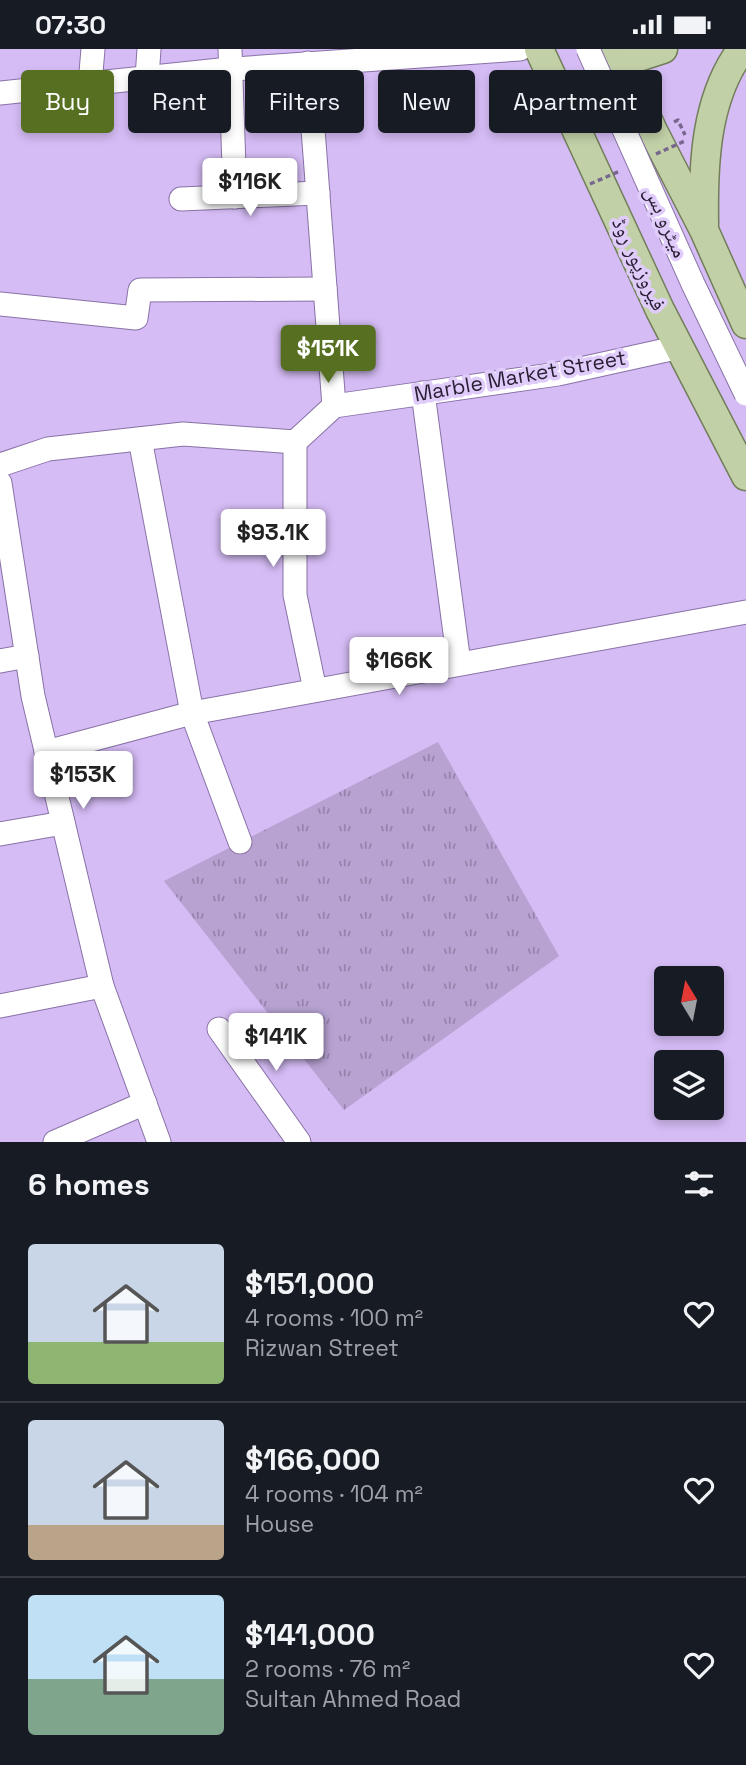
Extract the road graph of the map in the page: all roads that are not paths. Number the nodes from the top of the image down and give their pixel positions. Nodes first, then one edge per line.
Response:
1 (93, 49) edge
2 (149, 49) edge
3 (520, 49) edge
4 (539, 49) edge
5 (588, 49) edge
6 (663, 49) edge
7 (741, 49) edge
8 (620, 56) edge
9 (230, 59) edge
10 (308, 63) junction
11 (91, 70) edge
12 (148, 70) edge
13 (182, 70) edge
14 (21, 91) edge
15 (0, 93) edge
16 (318, 193) junction
17 (235, 197) junction
18 (181, 199) dead end
19 (704, 230) junction
20 (325, 289) junction
21 (0, 304) edge
22 (746, 324) edge
23 (680, 347) junction
24 (423, 393) junction
25 (746, 394) edge
26 (334, 406) junction
27 (140, 439) junction
28 (295, 442) junction
29 (0, 465) edge
30 (746, 476) edge
31 (0, 483) edge
32 (746, 612) edge
33 (27, 656) junction
34 (0, 661) edge
35 (459, 663) junction
36 (315, 690) junction
37 (192, 713) junction
38 (46, 751) junction
39 (63, 823) junction
40 (0, 834) edge
41 (240, 842) dead end
42 (102, 986) junction
43 (0, 1006) edge
44 (219, 1029) dead end
45 (145, 1103) junction
46 (55, 1142) edge
47 (159, 1142) edge
48 (299, 1142) edge

1 - 11 street
2 - 12 street
3 - 10 street
4 - 23 main road, فیروزپور روڈ
5 - 25 street, میٹرو بس, bridge
6 - 8 main road
7 - 19 main road
8 - 19 main road
9 - 10 street
9 - 13 street
9 - 17 street
10 - 16 street
14 - 15 street
16 - 17 street
16 - 20 street
17 - 18 street
19 - 22 main road
20 - 21 street
20 - 26 street
23 - 24 street, Marble Market Street
23 - 30 main road, فیروزپور روڈ
24 - 26 street, Marble Market Street
24 - 35 street
26 - 28 street
27 - 28 street
27 - 29 street
27 - 37 street
28 - 36 street
31 - 33 street
32 - 35 street
33 - 34 street
33 - 38 street
35 - 36 street
36 - 37 street
37 - 38 street
37 - 41 street
38 - 39 street
39 - 40 street
39 - 42 street
42 - 43 street
42 - 45 street
44 - 48 street
45 - 46 street
45 - 47 street

